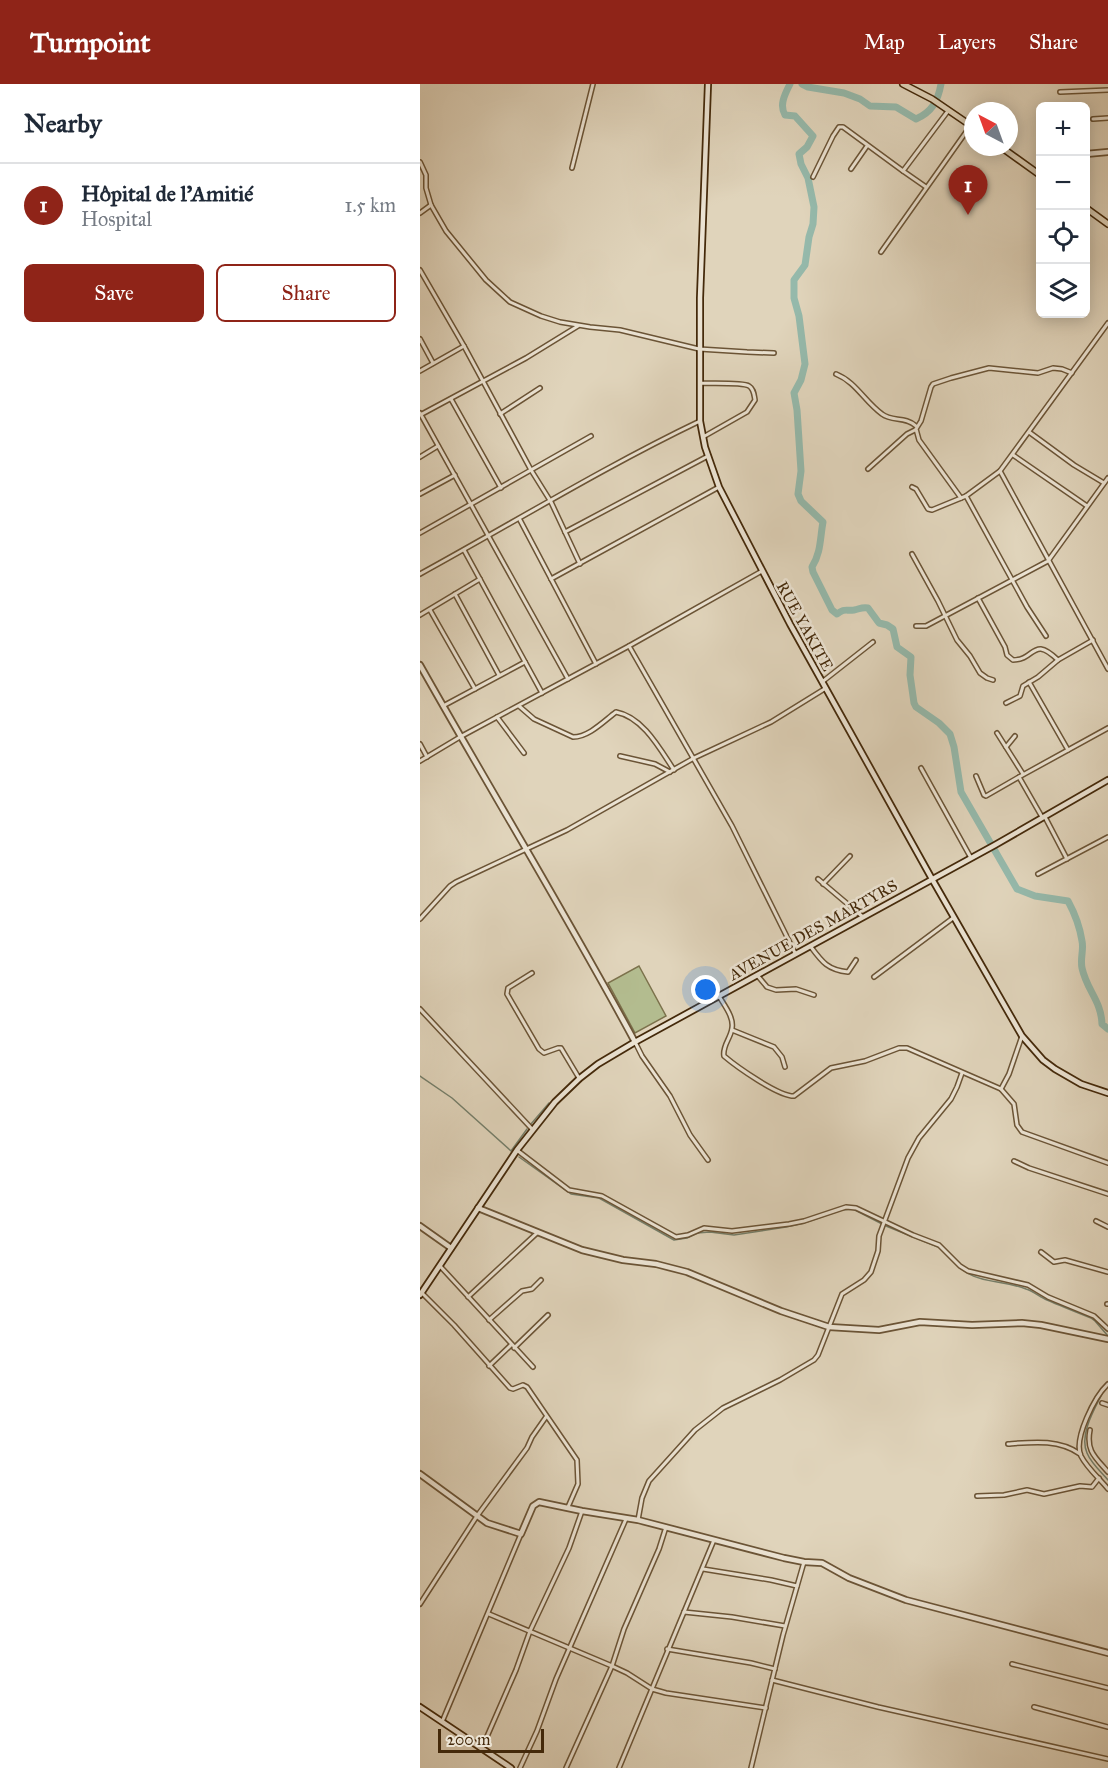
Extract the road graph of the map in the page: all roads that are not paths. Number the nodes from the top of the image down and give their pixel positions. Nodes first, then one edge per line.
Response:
1 (593, 84) edge
2 (708, 84) edge
3 (903, 84) edge
4 (1108, 90) edge
5 (1060, 92) dead end
6 (949, 109) junction
7 (1108, 118) edge
8 (1093, 119) dead end
9 (964, 120) edge
10 (964, 137) edge
11 (867, 146) junction
12 (1108, 152) edge
13 (1090, 154) edge
14 (1014, 156) edge
15 (420, 162) edge
16 (572, 168) dead end
17 (851, 169) dead end
18 (903, 171) junction
19 (1036, 172) edge
20 (813, 177) dead end
21 (926, 187) junction
22 (431, 205) junction
23 (1089, 210) edge
24 (420, 213) edge
25 (1108, 224) edge
26 (880, 252) dead end
27 (420, 270) edge
28 (1108, 323) edge
29 (578, 326) junction
30 (420, 339) edge
31 (464, 346) junction
32 (699, 349) junction
33 (774, 352) dead end
34 (433, 363) junction
35 (420, 370) edge
36 (1072, 373) junction
37 (836, 374) dead end
38 (483, 381) junction
39 (700, 383) junction
40 (540, 388) dead end
41 (451, 399) junction
42 (420, 414) edge
43 (500, 414) junction
44 (700, 420) junction
45 (916, 428) junction
46 (1029, 432) junction
47 (591, 435) dead end
48 (703, 437) junction
49 (438, 446) junction
50 (1013, 455) junction
51 (708, 456) junction
52 (420, 457) edge
53 (868, 469) dead end
54 (531, 470) junction
55 (1000, 471) junction
56 (455, 475) junction
57 (1108, 478) edge
58 (1104, 483) junction
59 (719, 487) junction
60 (912, 487) dead end
61 (501, 488) junction
62 (420, 494) edge
63 (963, 497) junction
64 (551, 502) junction
65 (471, 505) junction
66 (1087, 506) junction
67 (519, 520) junction
68 (565, 531) junction
69 (420, 533) edge
70 (489, 537) junction
71 (464, 550) junction
72 (912, 554) dead end
73 (1048, 561) junction
74 (580, 564) junction
75 (762, 571) junction
76 (420, 574) edge
77 (480, 579) junction
78 (551, 579) junction
79 (1012, 580) junction
80 (455, 594) junction
81 (978, 598) junction
82 (429, 610) junction
83 (420, 615) edge
84 (946, 616) junction
85 (916, 626) dead end
86 (1046, 636) dead end
87 (1093, 640) junction
88 (873, 642) dead end
89 (629, 646) junction
90 (1058, 660) junction
91 (525, 662) junction
92 (596, 664) junction
93 (420, 665) edge
94 (1108, 669) edge
95 (499, 675) junction
96 (568, 679) junction
97 (993, 680) dead end
98 (822, 682) junction
99 (1029, 682) junction
100 (826, 688) junction
101 (475, 689) junction
102 (542, 693) junction
103 (1006, 703) dead end
104 (443, 706) junction
105 (519, 706) junction
106 (497, 717) junction
107 (1108, 728) edge
108 (997, 733) dead end
109 (1015, 736) dead end
110 (460, 737) junction
111 (420, 744) edge
112 (1006, 747) junction
113 (1068, 750) junction
114 (524, 753) dead end
115 (620, 756) dead end
116 (427, 757) junction
117 (694, 758) junction
118 (420, 761) edge
119 (921, 768) dead end
120 (672, 771) junction
121 (1021, 776) junction
122 (976, 777) dead end
123 (1108, 780) edge
124 (1043, 816) junction
125 (1108, 837) edge
126 (526, 850) junction
127 (850, 856) dead end
128 (971, 858) junction
129 (1067, 859) junction
130 (1038, 874) dead end
131 (818, 879) dead end
132 (932, 879) junction
133 (823, 884) junction
134 (863, 917) junction
135 (953, 918) junction
136 (420, 919) edge
137 (810, 945) junction
138 (795, 953) junction
139 (856, 960) dead end
140 (531, 973) dead end
141 (757, 975) junction
142 (874, 977) dead end
143 (814, 995) dead end
144 (719, 996) junction
145 (420, 1009) edge
146 (732, 1030) junction
147 (1022, 1036) junction
148 (635, 1042) junction
149 (785, 1067) dead end
150 (962, 1073) junction
151 (580, 1078) junction
152 (1000, 1089) junction
153 (1108, 1093) edge
154 (532, 1130) junction
155 (517, 1150) junction
156 (708, 1160) dead end
157 (1014, 1161) dead end
158 (1108, 1163) edge
159 (1108, 1194) edge
160 (478, 1208) junction
161 (1096, 1221) dead end
162 (884, 1222) junction
163 (420, 1226) edge
164 (1108, 1227) edge
165 (538, 1231) junction
166 (452, 1248) junction
167 (1041, 1251) dead end
168 (440, 1266) junction
169 (1108, 1272) edge
170 (541, 1280) dead end
171 (421, 1291) edge
172 (468, 1297) junction
173 (548, 1315) dead end
174 (489, 1320) junction
175 (829, 1327) junction
176 (1108, 1329) edge
177 (1107, 1340) edge
178 (513, 1346) junction
179 (489, 1366) junction
180 (533, 1367) dead end
181 (1108, 1383) edge
182 (1102, 1403) dead end
183 (1108, 1405) edge
184 (546, 1417) junction
185 (1090, 1430) dead end
186 (1008, 1444) dead end
187 (1080, 1454) junction
188 (1108, 1472) edge
189 (420, 1474) edge
190 (1099, 1478) junction
191 (1108, 1489) edge
192 (977, 1496) dead end
193 (568, 1508) junction
194 (582, 1511) junction
195 (477, 1516) junction
196 (626, 1519) junction
197 (638, 1520) junction
198 (666, 1527) junction
199 (521, 1534) junction
200 (714, 1539) junction
201 (804, 1562) junction
202 (703, 1569) junction
203 (797, 1586) junction
204 (420, 1604) edge
205 (684, 1612) junction
206 (489, 1614) junction
207 (785, 1626) junction
208 (530, 1631) junction
209 (570, 1649) junction
210 (668, 1649) junction
211 (1108, 1653) edge
212 (1012, 1664) dead end
213 (612, 1666) junction
214 (775, 1669) junction
215 (772, 1680) junction
216 (1108, 1688) edge
217 (652, 1689) junction
218 (420, 1707) edge
219 (1034, 1707) dead end
220 (766, 1708) junction
221 (442, 1722) junction
222 (1108, 1727) edge
223 (482, 1748) junction
224 (1108, 1759) edge
225 (511, 1768) edge
226 (520, 1768) edge
227 (567, 1768) edge
228 (619, 1768) edge
229 (751, 1768) edge

1 - 16 street
2 - 32 main road, RUE YAKITE
3 - 6 main road
4 - 5 street
6 - 9 main road
6 - 18 street
7 - 8 street
10 - 21 street
11 - 17 street
11 - 18 street
11 - 20 street
12 - 13 main road
14 - 19 main road
15 - 22 street
18 - 21 street
21 - 26 street
22 - 24 street
22 - 29 street
23 - 25 main road
27 - 31 street
28 - 36 street
29 - 32 street
29 - 38 street
30 - 34 street
31 - 34 street
31 - 38 street
32 - 33 street
32 - 39 main road, RUE YAKITE
34 - 35 street
36 - 45 street
36 - 46 street
37 - 45 street
38 - 41 street
38 - 43 street
39 - 44 main road, RUE YAKITE
39 - 48 street
40 - 43 street
41 - 42 street
41 - 61 street
42 - 49 street
43 - 54 street
44 - 48 main road, RUE YAKITE
44 - 64 street
45 - 53 street
45 - 63 street
46 - 50 street
46 - 58 street
47 - 54 street
48 - 51 main road, RUE YAKITE
49 - 52 street
49 - 56 street
50 - 55 street
50 - 66 street
51 - 59 main road, RUE YAKITE
51 - 68 street
54 - 61 street
54 - 64 street
55 - 63 street
55 - 73 street
56 - 62 street
56 - 65 street
57 - 58 street
58 - 66 street
59 - 74 street
59 - 75 main road, RUE YAKITE
60 - 63 street
61 - 65 street
63 - 79 street
64 - 67 street
64 - 68 street
65 - 69 street
65 - 70 street
66 - 73 street
67 - 70 street
67 - 78 street
68 - 74 street
70 - 71 street
70 - 96 street
71 - 76 street
71 - 77 street
72 - 84 street
73 - 79 street
73 - 87 street
74 - 78 street
75 - 89 street
75 - 98 main road, RUE YAKITE
77 - 80 street
77 - 91 street
78 - 92 street
79 - 81 street
79 - 86 street
80 - 82 street
80 - 95 street
81 - 84 street
81 - 90 street
82 - 83 street
82 - 101 street
84 - 85 street
84 - 97 street
87 - 90 street
87 - 94 street
88 - 98 street
89 - 92 street
89 - 117 street
90 - 99 street
91 - 95 street
91 - 102 street
92 - 96 street
93 - 104 main road
95 - 101 street
96 - 102 street
98 - 100 main road, RUE YAKITE
99 - 103 street
99 - 113 street
100 - 117 street
100 - 132 main road, RUE YAKITE
101 - 104 street
102 - 105 street
104 - 110 main road
105 - 106 street
105 - 120 street
106 - 110 street
106 - 114 street
107 - 113 street
108 - 112 street
109 - 112 street
110 - 116 street
110 - 126 main road
111 - 116 street
112 - 121 street
113 - 121 street
115 - 120 street
116 - 118 street
117 - 120 street
117 - 138 street
119 - 128 street
120 - 126 street
121 - 122 street
121 - 124 street
123 - 124 main road, AVENUE DES MARTYRS
124 - 128 main road, AVENUE DES MARTYRS
124 - 129 street
125 - 129 street
126 - 136 street
126 - 148 main road
127 - 133 street
128 - 132 main road, AVENUE DES MARTYRS
129 - 130 street
131 - 133 street
132 - 134 main road, AVENUE DES MARTYRS
132 - 135 main road, RUE YAKITE
133 - 134 street
134 - 137 main road, AVENUE DES MARTYRS
135 - 142 street
135 - 147 main road, RUE YAKITE
137 - 138 main road, AVENUE DES MARTYRS
137 - 139 street
138 - 141 main road, AVENUE DES MARTYRS
140 - 151 street
141 - 143 street
141 - 144 main road, AVENUE DES MARTYRS
144 - 146 street
144 - 148 main road, AVENUE DES MARTYRS
145 - 154 street
146 - 149 street
146 - 150 street
147 - 152 street
147 - 153 main road, RUE YAKITE
148 - 151 main road, AVENUE DES MARTYRS
148 - 156 street
150 - 152 street
150 - 162 street
151 - 154 main road, AVENUE DES MARTYRS
152 - 158 street
154 - 155 main road, AVENUE DES MARTYRS
155 - 160 main road, AVENUE DES MARTYRS
155 - 162 street
157 - 159 street
160 - 165 main road
160 - 166 main road, AVENUE DES MARTYRS
161 - 164 street
162 - 175 street
162 - 176 street
163 - 166 main road
165 - 172 street
165 - 175 main road
166 - 168 main road, AVENUE DES MARTYRS
167 - 169 street
168 - 171 main road, AVENUE DES MARTYRS
168 - 172 street
170 - 174 street
171 - 179 street
172 - 174 street
173 - 178 street
174 - 178 street
175 - 177 main road
175 - 197 street
178 - 179 street
178 - 180 street
179 - 184 street
181 - 187 street
182 - 183 street
184 - 193 street
184 - 195 street
185 - 188 street
186 - 187 street
187 - 190 street
189 - 195 main road
190 - 191 street
190 - 192 street
193 - 194 main road
193 - 199 main road
194 - 196 main road
194 - 208 street
195 - 199 main road
195 - 204 street
196 - 197 main road
196 - 209 street
197 - 198 main road
198 - 200 main road
198 - 213 street
199 - 206 street
200 - 201 main road
200 - 202 street
201 - 203 street
201 - 211 main road
202 - 203 street
202 - 205 street
203 - 207 street
205 - 207 street
205 - 210 street
206 - 208 street
206 - 221 street
207 - 214 street
208 - 209 street
208 - 223 street
209 - 213 street
209 - 226 street
210 - 214 street
210 - 217 street
212 - 216 street
213 - 217 street
213 - 227 street
214 - 215 street
215 - 220 street
215 - 224 street
217 - 220 street
217 - 228 street
218 - 221 main road
219 - 222 street
220 - 229 street
221 - 223 main road
223 - 225 main road

